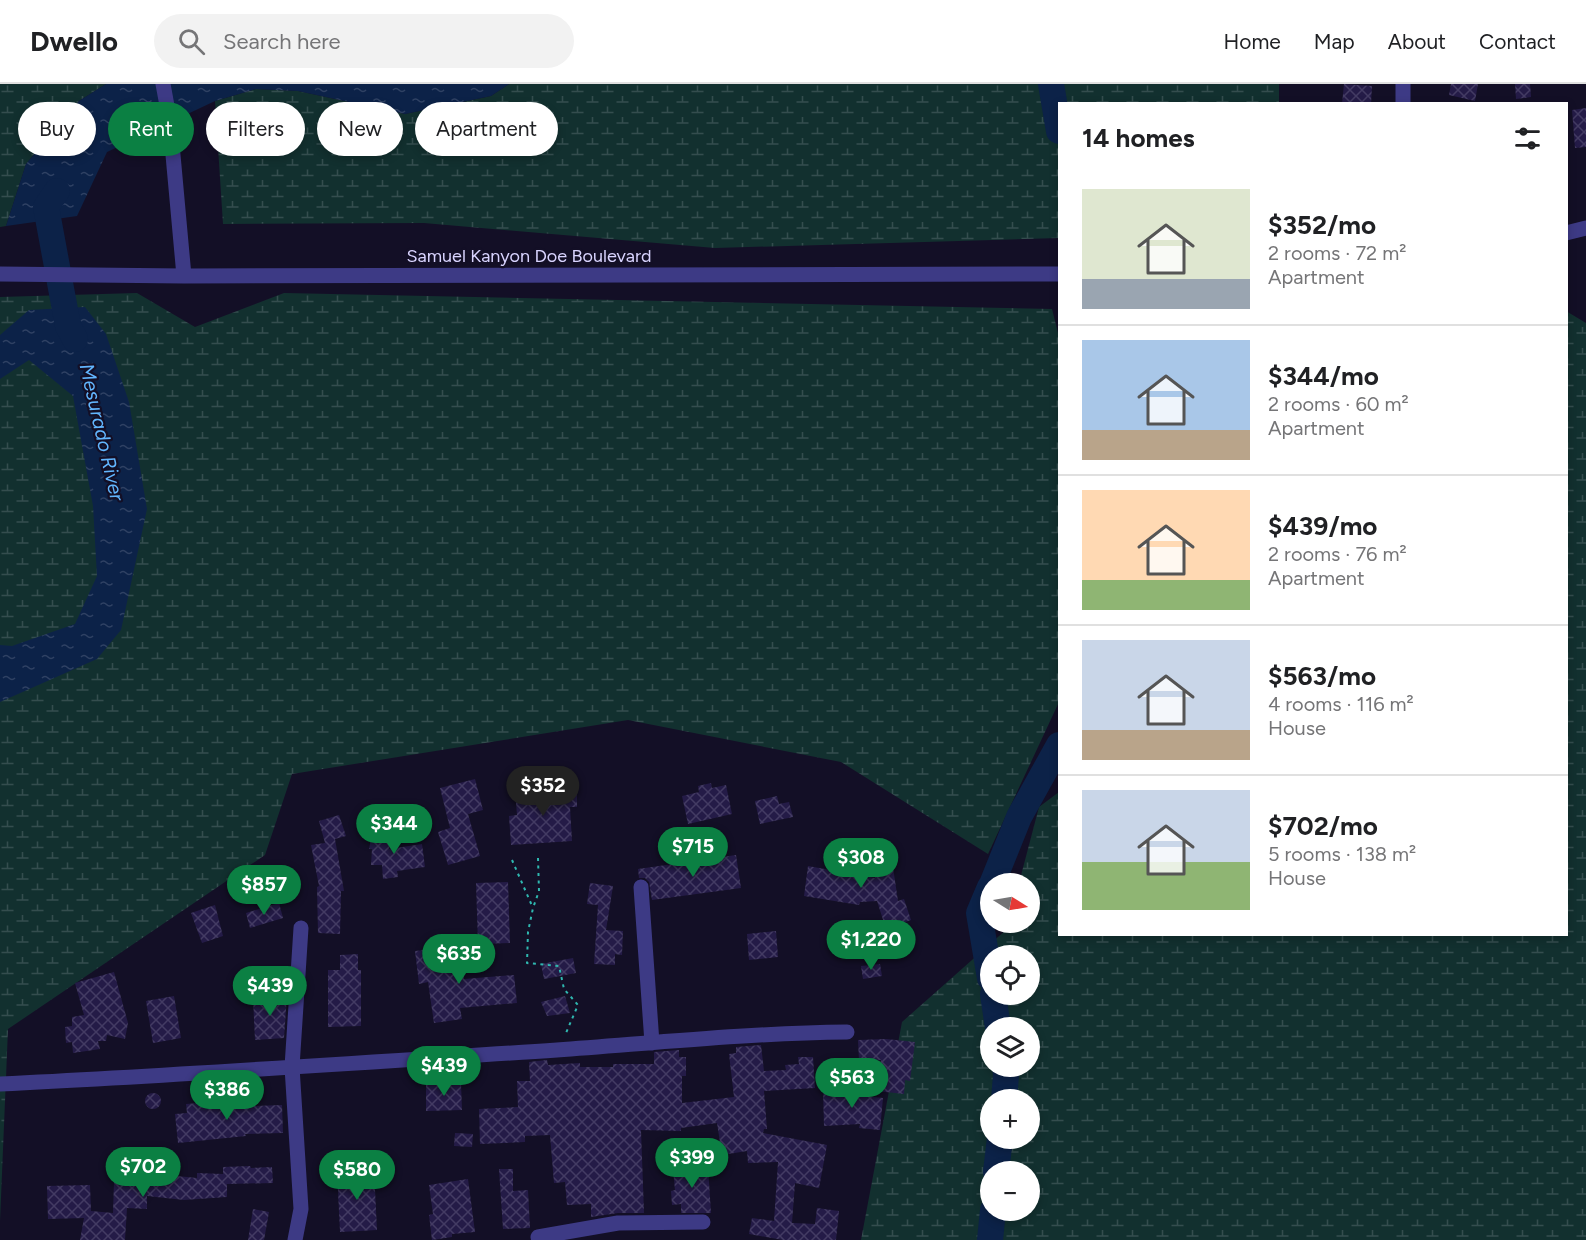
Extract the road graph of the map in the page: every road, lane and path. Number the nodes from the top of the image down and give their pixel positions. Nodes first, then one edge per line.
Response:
1 (163, 84) edge
2 (1403, 84) edge
3 (1402, 102) edge
4 (1586, 228) edge
5 (1568, 232) edge
6 (0, 274) edge
7 (1058, 274) edge
8 (184, 276) junction
9 (538, 858) dead end
10 (512, 860) dead end
11 (641, 887) dead end
12 (533, 908) junction
13 (301, 928) dead end
14 (847, 1032) dead end
15 (652, 1043) junction
16 (560, 1050) junction
17 (292, 1067) junction
18 (0, 1084) edge
19 (703, 1222) dead end
20 (538, 1237) dead end
21 (296, 1240) edge

1 - 8 street
2 - 3 street
4 - 5 street
6 - 8 street, Samuel Kanyon Doe Boulevard
7 - 8 street, Samuel Kanyon Doe Boulevard
9 - 12 path
10 - 12 path
11 - 15 street
12 - 16 path
13 - 17 street
14 - 15 street
15 - 16 street
16 - 17 street
17 - 18 street
17 - 21 street
19 - 20 street

